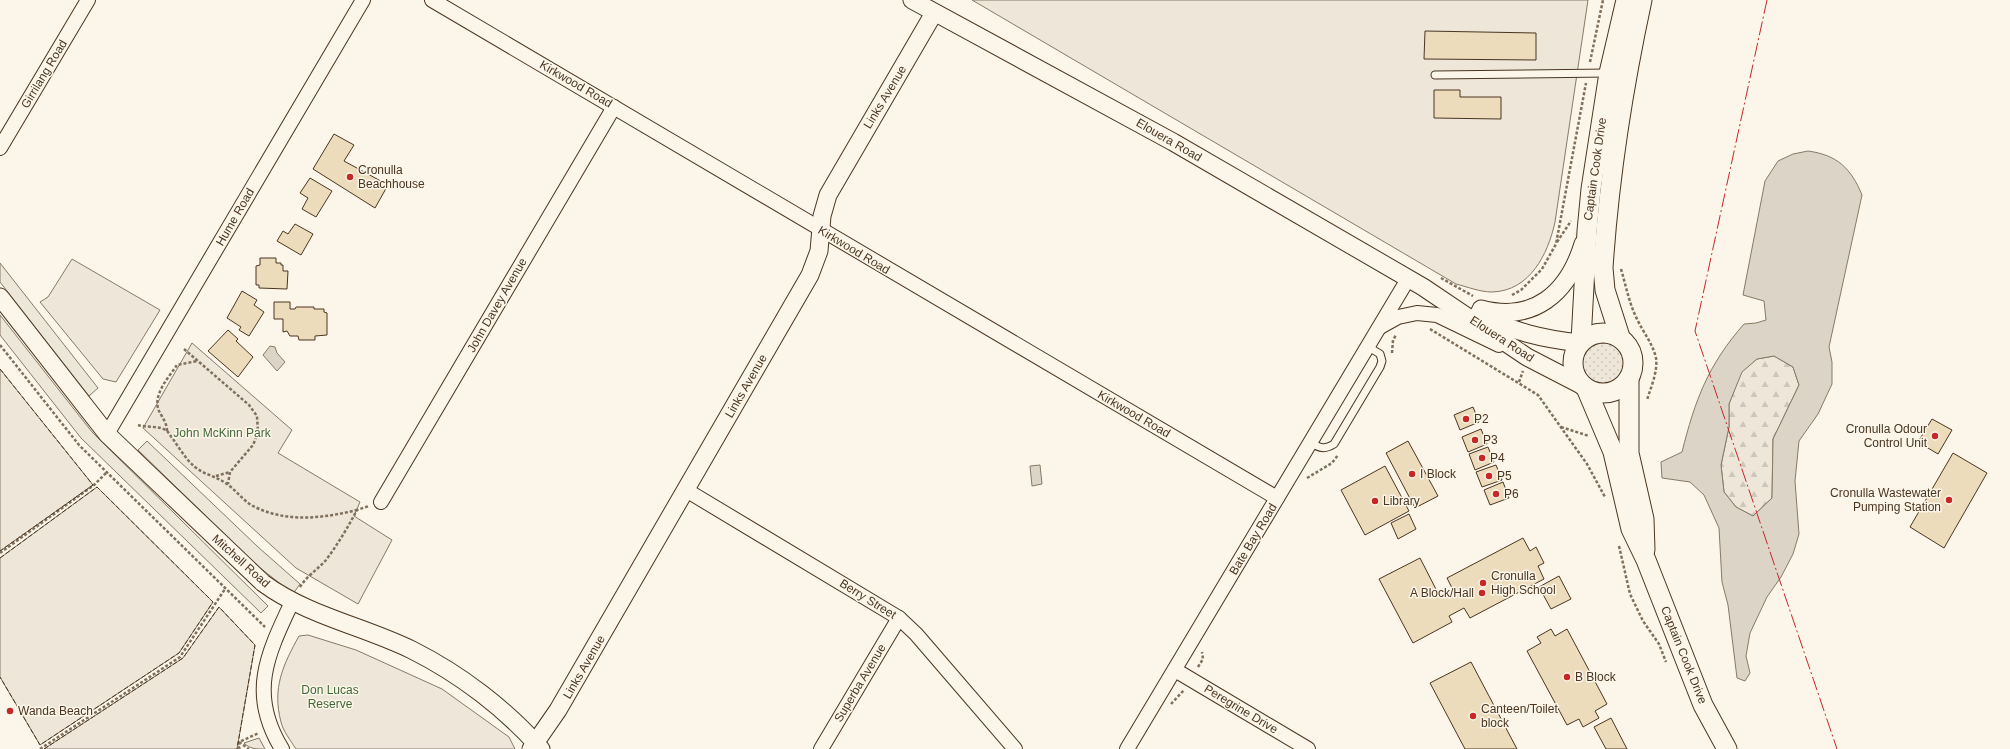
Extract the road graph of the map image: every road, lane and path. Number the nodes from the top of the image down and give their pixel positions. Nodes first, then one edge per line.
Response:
1 (88, 0) edge
2 (363, 0) edge
3 (432, 0) edge
4 (912, 0) edge
5 (1603, 0) edge
6 (1626, 0) edge
7 (1642, 0) edge
8 (934, 13) junction
9 (1435, 74) dead end
10 (1588, 74) junction
11 (1609, 74) junction
12 (614, 107) junction
13 (0, 148) edge
14 (821, 230) junction
15 (1587, 231) junction
16 (1438, 277) dead end
17 (1408, 279) junction
18 (1423, 287) junction
19 (1510, 296) dead end
20 (0, 297) edge
21 (1473, 301) junction
22 (1426, 327) dead end
23 (1379, 328) junction
24 (1399, 330) dead end
25 (1620, 337) junction
26 (1580, 342) junction
27 (0, 345) edge
28 (1368, 346) junction
29 (184, 349) dead end
30 (1527, 357) junction
31 (1391, 360) dead end
32 (198, 361) junction
33 (1628, 378) junction
34 (1584, 387) junction
35 (138, 424) dead end
36 (1560, 427) junction
37 (167, 431) junction
38 (107, 434) junction
39 (1593, 437) dead end
40 (1311, 443) junction
41 (1342, 448) dead end
42 (230, 472) junction
43 (106, 473) junction
44 (216, 476) junction
45 (1302, 482) dead end
46 (228, 484) junction
47 (686, 490) junction
48 (1277, 498) junction
49 (1606, 498) dead end
50 (381, 502) joint
51 (357, 510) junction
52 (1618, 541) dead end
53 (0, 553) edge
54 (1646, 560) junction
55 (225, 589) junction
56 (292, 602) junction
57 (899, 618) junction
58 (265, 628) dead end
59 (1203, 649) dead end
60 (1199, 666) dead end
61 (1668, 666) dead end
62 (1175, 670) junction
63 (262, 732) dead end
64 (239, 742) junction
65 (536, 747) edge
66 (40, 749) edge
67 (240, 749) edge
68 (249, 749) edge
69 (282, 749) edge
70 (821, 749) edge
71 (1015, 749) edge
72 (1127, 749) edge
73 (1308, 749) edge
74 (1727, 749) edge

1 - 13 street, Girrilang Road
2 - 38 street, Hume Road
3 - 12 street, Kirkwood Road
4 - 8 street, Elouera Road
5 - 10 path
6 - 11 main road, Captain Cook Drive
7 - 25 main road, Captain Cook Drive
8 - 14 street, Links Avenue
8 - 17 street, Elouera Road
9 - 10 lane
10 - 11 lane
10 - 19 path
11 - 15 main road, Captain Cook Drive
12 - 14 street, Kirkwood Road
12 - 50 street, John Davey Avenue
14 - 47 street, Links Avenue
14 - 48 street, Kirkwood Road
15 - 21 street
15 - 26 main road, Captain Cook Drive
16 - 21 path
17 - 18 street, Elouera Road
17 - 23 street, Bate Bay Road
18 - 21 street, Elouera Road
18 - 30 street, Elouera Road
20 - 38 street, Mitchell Road
21 - 26 street, Elouera Road
22 - 36 path
23 - 28 street, Bate Bay Road
23 - 30 street, Bate Bay Road
24 - 31 path
25 - 26 main road
25 - 33 main road
26 - 34 main road
27 - 43 path
28 - 40 street, Bate Bay Road
28 - 40 lane
29 - 32 path
30 - 34 street, Elouera Road
32 - 37 path
32 - 42 path
33 - 34 main road
33 - 54 main road, Captain Cook Drive
34 - 54 main road, Captain Cook Drive
35 - 37 path
36 - 39 path
36 - 49 path
37 - 44 path
38 - 56 street, Mitchell Road
40 - 48 street, Bate Bay Road
41 - 45 path
42 - 44 path
42 - 46 path
43 - 53 path
43 - 55 path
44 - 46 path
46 - 51 path
47 - 57 street, Berry Street
47 - 65 street, Links Avenue
48 - 62 street, Bate Bay Road
50 - 51 path
51 - 56 path
52 - 61 path
54 - 74 main road, Captain Cook Drive
55 - 58 path
55 - 66 path
56 - 65 street, Mitchell Road
56 - 69 street
57 - 70 street, Superba Avenue
57 - 71 street, Berry Street
59 - 60 path
62 - 72 street, Bate Bay Road
62 - 73 street, Peregrine Drive
63 - 64 path
64 - 67 path
64 - 68 path

